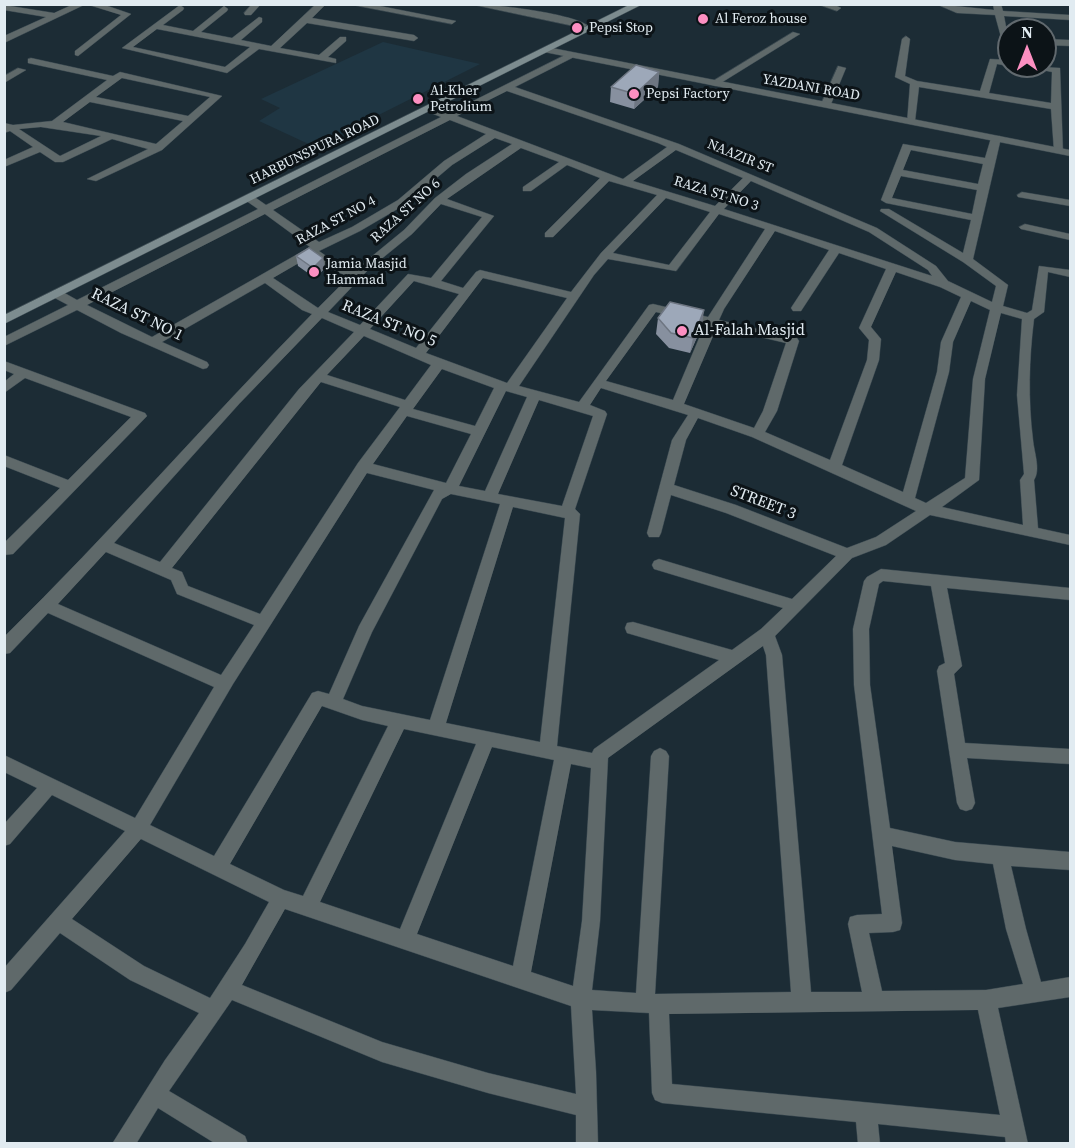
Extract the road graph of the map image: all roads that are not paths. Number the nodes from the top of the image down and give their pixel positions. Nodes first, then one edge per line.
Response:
1 (82, 4) edge
2 (90, 4) edge
3 (258, 4) edge
4 (322, 4) edge
5 (352, 4) edge
6 (474, 4) edge
7 (625, 4) edge
8 (639, 4) edge
9 (821, 4) edge
10 (940, 4) edge
11 (4, 7) edge
12 (180, 8) dead end
13 (837, 8) dead end
14 (224, 9) dead end
15 (998, 9) edge
16 (248, 13) dead end
17 (55, 16) junction
18 (1071, 18) edge
19 (259, 20) dead end
20 (307, 20) junction
21 (452, 21) dead end
22 (397, 23) junction
23 (583, 25) junction
24 (155, 26) junction
25 (194, 34) junction
26 (796, 34) dead end
27 (414, 38) dead end
28 (343, 39) dead end
29 (906, 39) dead end
30 (4, 40) edge
31 (234, 42) junction
32 (258, 46) junction
33 (273, 49) junction
34 (547, 50) junction
35 (78, 52) dead end
36 (569, 56) junction
37 (320, 59) junction
38 (31, 61) dead end
39 (333, 61) dead end
40 (997, 62) edge
41 (841, 68) dead end
42 (21, 70) dead end
43 (1057, 78) edge
44 (116, 79) junction
45 (4, 80) edge
46 (915, 83) junction
47 (713, 84) junction
48 (508, 88) junction
49 (982, 96) junction
50 (90, 99) junction
51 (826, 104) junction
52 (1056, 107) junction
53 (429, 109) junction
54 (451, 116) junction
55 (191, 120) junction
56 (910, 121) junction
57 (56, 123) junction
58 (7, 127) edge
59 (495, 133) junction
60 (109, 136) junction
61 (996, 138) junction
62 (357, 140) junction
63 (521, 143) junction
64 (675, 146) junction
65 (40, 148) junction
66 (158, 148) junction
67 (1059, 151) junction
68 (1071, 153) edge
69 (567, 161) junction
70 (987, 162) junction
71 (4, 164) edge
72 (897, 172) junction
73 (607, 177) junction
74 (750, 177) junction
75 (92, 179) dead end
76 (625, 182) junction
77 (983, 188) junction
78 (527, 189) dead end
79 (664, 194) junction
80 (1022, 195) dead end
81 (249, 198) junction
82 (439, 200) junction
83 (1071, 203) edge
84 (267, 210) junction
85 (717, 210) junction
86 (885, 211) dead end
87 (978, 218) junction
88 (772, 227) junction
89 (1025, 227) dead end
90 (549, 235) dead end
91 (1071, 237) edge
92 (164, 240) junction
93 (836, 248) junction
94 (314, 249) junction
95 (178, 253) junction
96 (605, 255) junction
97 (967, 260) junction
98 (116, 264) junction
99 (893, 267) junction
100 (1071, 273) edge
101 (134, 275) junction
102 (356, 276) junction
103 (266, 278) junction
104 (433, 283) junction
105 (944, 284) junction
106 (52, 291) junction
107 (466, 292) junction
108 (968, 294) junction
109 (573, 296) junction
110 (77, 304) junction
111 (797, 308) dead end
112 (995, 308) junction
113 (4, 309) edge
114 (320, 314) junction
115 (1028, 317) junction
116 (4, 320) edge
117 (712, 322) junction
118 (362, 331) junction
119 (4, 342) edge
120 (153, 342) junction
121 (418, 354) junction
122 (439, 363) junction
123 (203, 364) dead end
124 (4, 365) edge
125 (23, 373) junction
126 (318, 377) junction
127 (598, 383) junction
128 (506, 386) junction
129 (4, 389) edge
130 (535, 394) junction
131 (677, 406) junction
132 (582, 407) junction
133 (406, 408) junction
134 (695, 412) junction
135 (479, 432) junction
136 (757, 434) junction
137 (4, 460) edge
138 (363, 467) junction
139 (834, 468) junction
140 (70, 487) junction
141 (666, 488) junction
142 (450, 489) junction
143 (489, 498) junction
144 (908, 500) junction
145 (508, 501) junction
146 (925, 509) junction
147 (567, 513) junction
148 (1031, 532) junction
149 (654, 533) dead end
150 (1071, 540) edge
151 (104, 544) junction
152 (4, 549) edge
153 (847, 554) junction
154 (659, 565) dead end
155 (162, 570) junction
156 (938, 581) junction
157 (1071, 594) edge
158 (46, 606) junction
159 (795, 606) junction
160 (264, 622) junction
161 (633, 628) dead end
162 (767, 634) junction
163 (4, 648) edge
164 (736, 658) junction
165 (224, 684) junction
166 (333, 703) junction
167 (399, 720) junction
168 (436, 728) junction
169 (487, 739) junction
170 (957, 750) junction
171 (556, 753) junction
172 (660, 756) dead end
173 (1071, 756) edge
174 (599, 762) junction
175 (7, 768) edge
176 (50, 785) junction
177 (966, 803) dead end
178 (138, 829) junction
179 (881, 835) junction
180 (4, 838) edge
181 (1000, 856) junction
182 (1071, 861) edge
183 (218, 867) junction
184 (281, 898) junction
185 (308, 907) junction
186 (59, 921) junction
187 (405, 940) junction
188 (520, 978) junction
189 (4, 982) edge
190 (1071, 987) edge
191 (228, 989) junction
192 (1035, 993) junction
193 (581, 999) junction
194 (986, 1000) junction
195 (874, 1001) junction
196 (802, 1002) junction
197 (652, 1003) junction
198 (214, 1010) junction
199 (155, 1094) junction
200 (586, 1107) junction
201 (866, 1113) junction
202 (1015, 1135) edge
203 (230, 1141) edge
204 (123, 1143) edge
205 (587, 1143) edge
206 (869, 1143) edge

1 - 17 street
2 - 35 street
3 - 16 street
4 - 20 street
5 - 22 street
6 - 23 street
7 - 23 main road, HARBUNSPURA ROAD
8 - 34 main road, HARBUNSPURA ROAD
9 - 13 street
10 - 15 street
11 - 17 street
12 - 24 street
14 - 25 street
15 - 18 street
17 - 30 street
19 - 31 street
20 - 22 street
20 - 33 street
21 - 22 street
22 - 27 street
23 - 62 main road, HARBUNSPURA ROAD
24 - 25 street
24 - 32 street
25 - 31 street
26 - 47 street
28 - 37 street
29 - 46 street
31 - 32 street
32 - 33 street
33 - 37 street
34 - 36 street, YAZDANI ROAD
34 - 53 main road, HARBUNSPURA ROAD
36 - 47 street, YAZDANI ROAD
36 - 48 street
37 - 39 street
38 - 44 street
40 - 49 street
41 - 51 street
42 - 45 street
43 - 52 street
44 - 50 street
44 - 55 street
46 - 49 street
46 - 56 street
47 - 51 street, YAZDANI ROAD
48 - 54 street
48 - 64 street, NAAZIR ST
49 - 52 street
50 - 55 street
50 - 57 street
51 - 56 street, YAZDANI ROAD
52 - 67 street
53 - 54 street, RAZA ST NO 3
53 - 62 main road, HARBUNSPURA ROAD
54 - 59 street, RAZA ST NO 3
54 - 84 street
55 - 66 street
56 - 61 street, YAZDANI ROAD
57 - 58 street
57 - 60 street
58 - 65 street
59 - 63 street, RAZA ST NO 3
59 - 94 street, RAZA ST NO 4
60 - 65 street
60 - 66 street
61 - 67 street, YAZDANI ROAD
61 - 70 street
62 - 81 main road, HARBUNSPURA ROAD
62 - 106 main road, HARBUNSPURA ROAD
63 - 69 street, RAZA ST NO 3
63 - 82 street, RAZA ST NO 6
64 - 74 street, NAAZIR ST
64 - 76 street
65 - 71 street
66 - 75 street
67 - 68 street, YAZDANI ROAD
69 - 73 street, RAZA ST NO 3
69 - 78 street
70 - 72 street
70 - 77 street
72 - 77 street
72 - 87 street
73 - 76 street, RAZA ST NO 3
73 - 90 street
74 - 85 street
74 - 105 street, NAAZIR ST
76 - 79 street, RAZA ST NO 3
77 - 87 street
79 - 85 street, RAZA ST NO 3
79 - 96 street
80 - 83 street
81 - 84 street
81 - 92 main road, HARBUNSPURA ROAD
82 - 102 street, RAZA ST NO 6
82 - 104 street
84 - 94 street
84 - 95 street
85 - 88 street, RAZA ST NO 3
85 - 96 street
86 - 97 street
87 - 97 street
88 - 93 street, RAZA ST NO 3
88 - 117 street
89 - 91 street
92 - 95 street
92 - 98 main road, HARBUNSPURA ROAD
93 - 99 street, RAZA ST NO 3
93 - 111 street
94 - 102 street
94 - 103 street, RAZA ST NO 4
95 - 101 street
96 - 109 street
97 - 112 street
98 - 101 street
98 - 106 main road, HARBUNSPURA ROAD
99 - 105 street, RAZA ST NO 3
99 - 139 street
100 - 115 street
101 - 110 street
102 - 114 street, RAZA ST NO 6
103 - 114 street, RAZA ST NO 5
103 - 120 street, RAZA ST NO 4
104 - 107 street
104 - 118 street
105 - 108 street, RAZA ST NO 3
106 - 110 street, RAZA ST NO 1
106 - 113 main road, HARBUNSPURA ROAD
106 - 116 main road, HARBUNSPURA ROAD
107 - 109 street
107 - 121 street
108 - 112 street, RAZA ST NO 3
108 - 144 street
109 - 128 street
110 - 119 street
110 - 120 street, RAZA ST NO 1
112 - 115 street, RAZA ST NO 3
112 - 146 street
114 - 118 street, RAZA ST NO 5
114 - 151 street, RAZA ST NO 6
115 - 148 street
117 - 127 street
117 - 131 street
117 - 136 street
118 - 121 street, RAZA ST NO 5
118 - 126 street
120 - 123 street, RAZA ST NO 1
121 - 122 street, RAZA ST NO 5
122 - 128 street, RAZA ST NO 5
122 - 133 street
124 - 125 street
125 - 129 street
125 - 140 street
126 - 133 street
126 - 155 street
127 - 131 street
127 - 132 street
128 - 130 street, RAZA ST NO 5
128 - 135 street
130 - 132 street, RAZA ST NO 5
130 - 143 street
131 - 134 street
132 - 147 street
133 - 135 street
133 - 138 street
134 - 136 street
134 - 141 street
135 - 142 street
136 - 139 street
137 - 140 street
138 - 142 street
138 - 160 street
139 - 144 street
140 - 152 street
141 - 149 street
141 - 153 street, STREET 3
142 - 143 street
142 - 166 street
143 - 145 street
144 - 146 street
145 - 147 street
145 - 168 street
146 - 148 street
146 - 153 street
147 - 171 street
148 - 150 street
151 - 155 street
151 - 158 street, RAZA ST NO 6
153 - 159 street
154 - 159 street
155 - 160 street
156 - 157 street
156 - 170 street
156 - 179 street
158 - 163 street, RAZA ST NO 6
158 - 165 street
159 - 162 street
160 - 165 street
161 - 164 street
162 - 164 street
162 - 196 street
164 - 174 street
165 - 178 street
166 - 167 street
166 - 183 street
167 - 168 street
167 - 185 street
168 - 169 street
169 - 171 street
169 - 187 street
170 - 173 street
170 - 177 street
171 - 174 street
171 - 188 street
172 - 197 street
174 - 193 street
175 - 176 street
176 - 178 street
176 - 180 street
178 - 183 street
178 - 186 street
179 - 181 street
179 - 195 street
181 - 182 street
181 - 192 street
183 - 184 street
184 - 185 street
184 - 191 street
185 - 187 street
186 - 189 street
186 - 198 street
187 - 188 street
188 - 193 street
190 - 192 street
191 - 198 street
191 - 200 street
192 - 194 street
193 - 197 street
193 - 200 street
194 - 195 street
194 - 202 street
195 - 196 street
196 - 197 street
197 - 201 street
198 - 199 street
199 - 203 street
199 - 204 street
200 - 205 street
201 - 202 street
201 - 206 street

